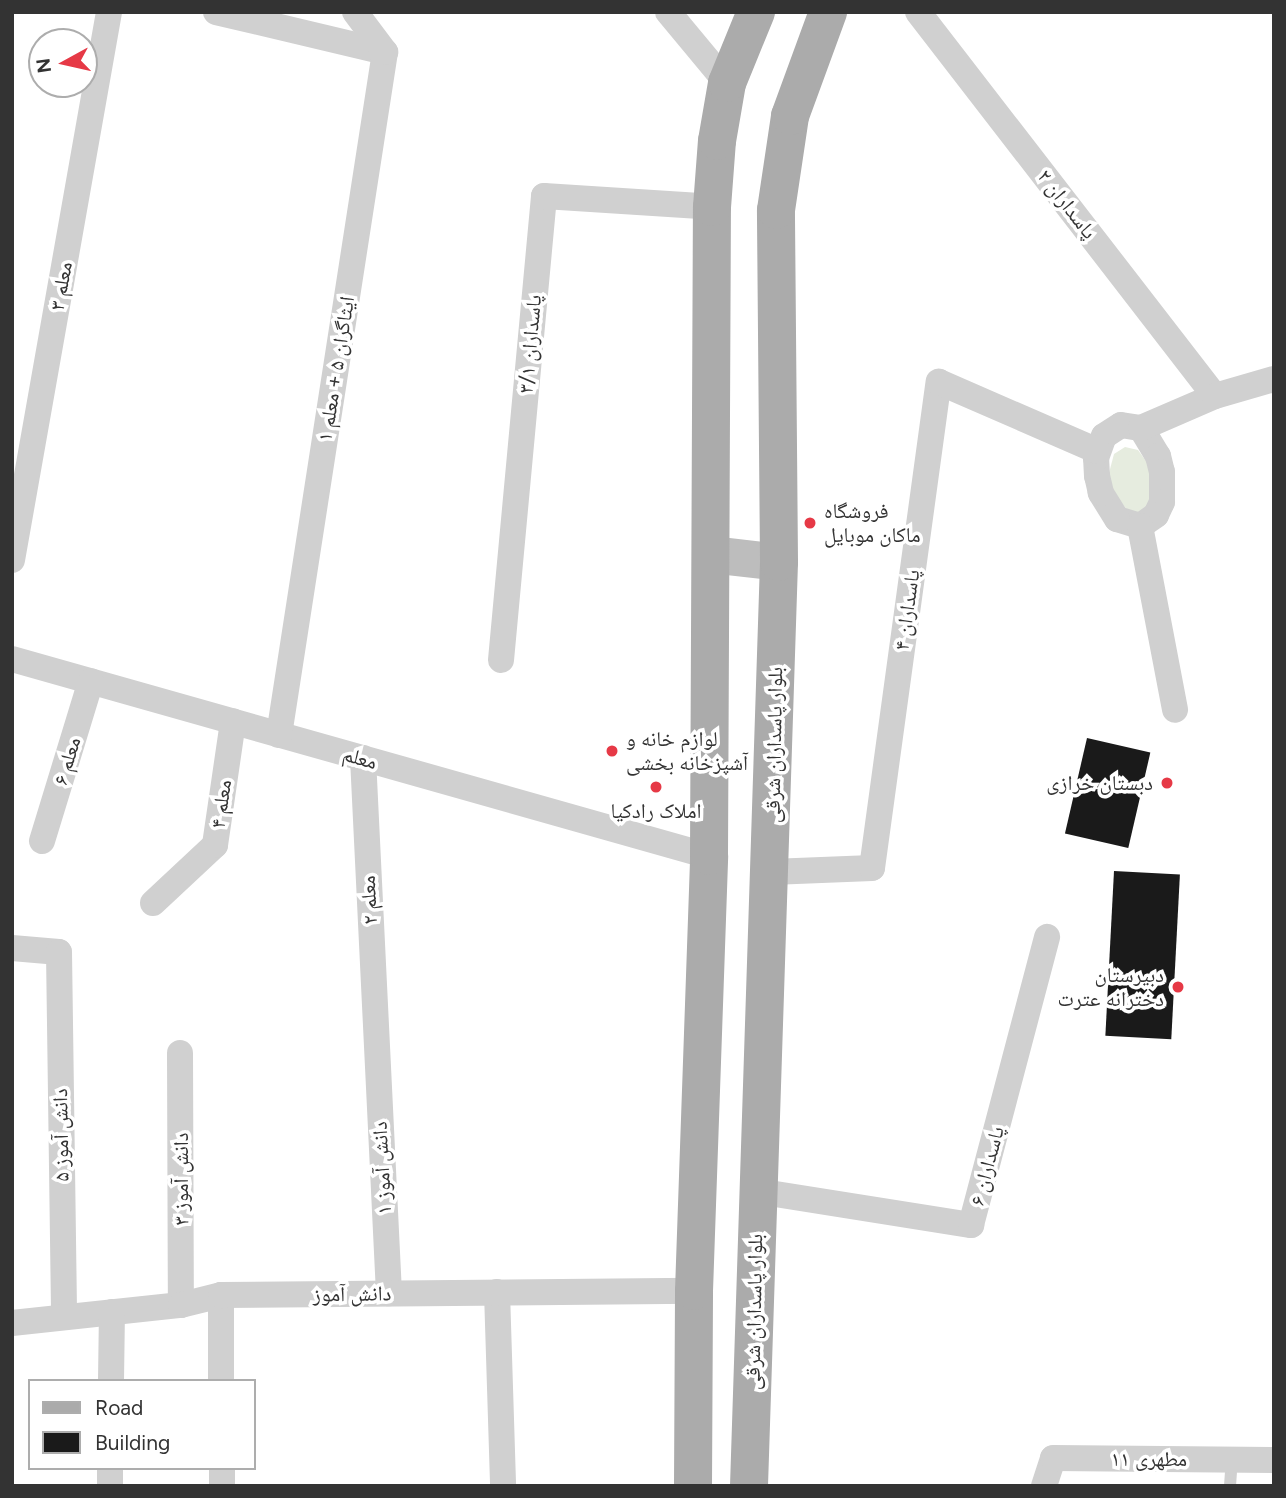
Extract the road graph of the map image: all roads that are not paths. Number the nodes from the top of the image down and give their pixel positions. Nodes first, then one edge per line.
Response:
1 (109, 12) edge
2 (216, 12) edge
3 (355, 12) edge
4 (668, 12) edge
5 (755, 12) edge
6 (828, 12) edge
7 (918, 12) edge
8 (385, 52) junction
9 (727, 83) junction
10 (712, 207) junction
11 (1274, 379) edge
12 (1215, 397) junction
13 (1141, 428) junction
14 (1098, 451) junction
15 (1140, 526) junction
16 (710, 554) junction
17 (12, 560) edge
18 (779, 562) junction
19 (12, 659) edge
20 (501, 660) dead end
21 (91, 681) junction
22 (1175, 710) dead end
23 (233, 721) junction
24 (279, 735) junction
25 (363, 758) junction
26 (42, 841) dead end
27 (709, 856) junction
28 (771, 873) junction
29 (153, 903) dead end
30 (1047, 937) dead end
31 (12, 948) edge
32 (375, 1042) joint
33 (180, 1053) dead end
34 (756, 1191) junction
35 (694, 1291) junction
36 (497, 1292) junction
37 (389, 1293) junction
38 (221, 1295) junction
39 (181, 1305) junction
40 (112, 1312) junction
41 (64, 1317) junction
42 (12, 1323) edge
43 (111, 1379) edge
44 (221, 1379) edge
45 (1232, 1459) junction
46 (1274, 1460) edge
47 (503, 1486) edge
48 (693, 1486) edge
49 (749, 1486) edge
50 (1044, 1486) edge
51 (1230, 1486) edge

1 - 17 street, معلم ۳
2 - 8 street
3 - 8 street
4 - 9 street
5 - 9 main road
6 - 18 main road, بلوار پاسداران شرقی
7 - 12 street, پاسداران ۲
8 - 24 street, ایثاگران ۵ + معلم ۱
9 - 10 main road
10 - 16 main road
10 - 20 street, پاسداران ۳/۱
11 - 12 street
12 - 13 street
13 - 14 street
13 - 15 street
14 - 15 street
14 - 28 street, پاسداران ۴
15 - 22 street
16 - 18 main road
16 - 27 main road
18 - 28 main road, بلوار پاسداران شرقی
19 - 21 street, معلم
21 - 23 street, معلم
21 - 26 street, معلم ۶
23 - 24 street, معلم
23 - 29 street, معلم ۴
24 - 25 street, معلم
25 - 27 street, معلم
25 - 32 street, معلم ۲
27 - 35 main road
28 - 34 main road, بلوار پاسداران شرقی
30 - 34 street, پاسداران ۶
31 - 41 street, دانش آموز ۵
32 - 37 street, دانش آموز ۱
33 - 39 street, دانش آموز ۳
34 - 49 main road, بلوار پاسداران شرقی
35 - 36 street, دانش آموز
35 - 48 main road
36 - 37 street, دانش آموز
36 - 47 street
37 - 38 street, دانش آموز
38 - 39 street, دانش آموز
38 - 44 street
39 - 40 street, دانش آموز
40 - 41 street, دانش آموز
40 - 43 street
41 - 42 street, دانش آموز
45 - 46 street, مطهری ۱۱
45 - 50 street, مطهری ۱۱
45 - 51 lane

